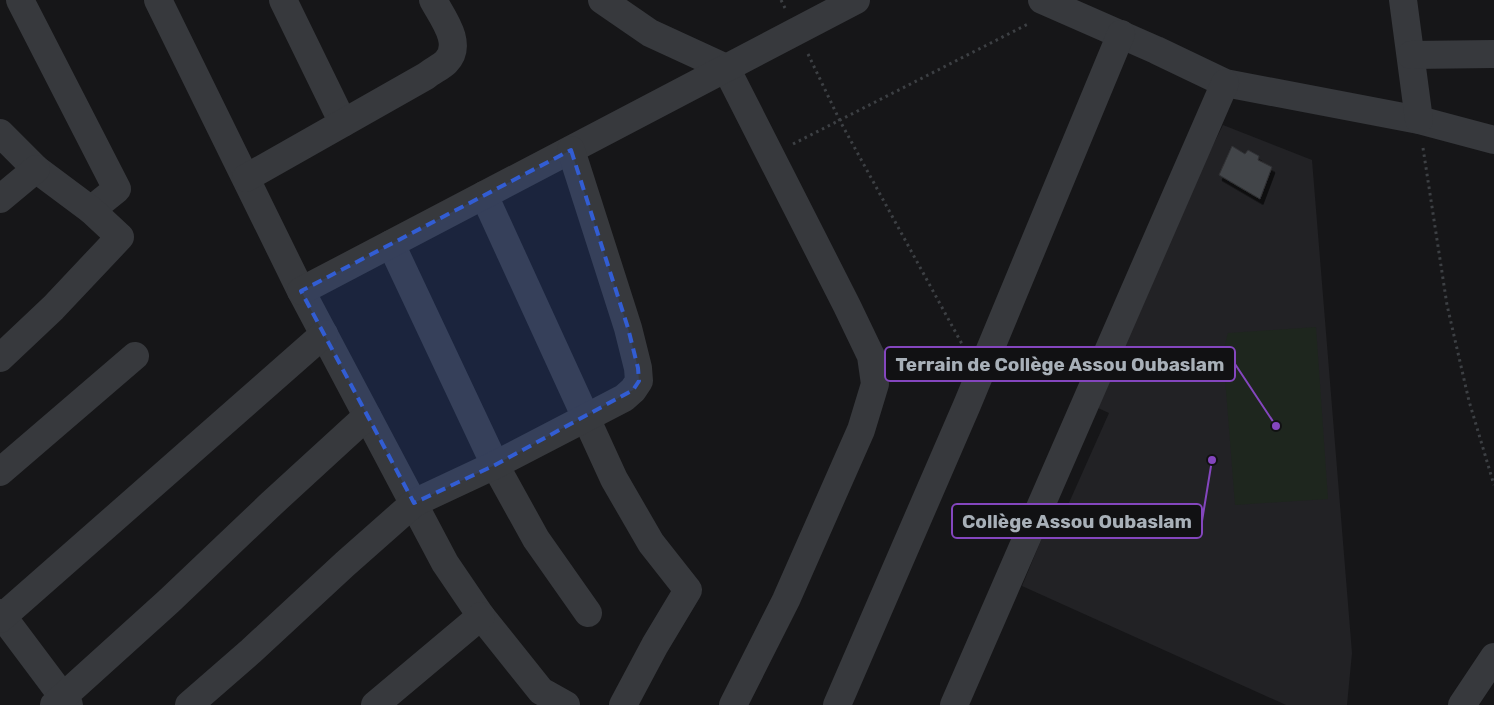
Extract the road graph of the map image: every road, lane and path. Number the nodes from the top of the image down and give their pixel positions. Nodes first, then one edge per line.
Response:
1 (20, 0) edge
2 (158, 0) edge
3 (283, 0) edge
4 (433, 0) edge
5 (602, 0) edge
6 (781, 0) edge
7 (856, 0) edge
8 (1403, 0) edge
9 (1051, 4) edge
10 (797, 31) junction
11 (1120, 34) junction
12 (1494, 54) edge
13 (1411, 55) junction
14 (726, 68) junction
15 (1225, 83) junction
16 (1419, 120) junction
17 (840, 121) junction
18 (343, 123) junction
19 (0, 133) edge
20 (1494, 140) edge
21 (571, 150) junction
22 (770, 156) junction
23 (36, 169) junction
24 (246, 178) junction
25 (484, 195) junction
26 (0, 199) edge
27 (91, 210) junction
28 (392, 244) junction
29 (301, 291) junction
30 (324, 334) junction
31 (135, 356) dead end
32 (0, 358) edge
33 (979, 375) junction
34 (367, 416) junction
35 (585, 418) junction
36 (496, 465) junction
37 (0, 472) edge
38 (1494, 485) edge
39 (414, 503) junction
40 (588, 613) dead end
41 (1, 616) edge
42 (481, 616) junction
43 (1494, 657) edge
44 (1486, 685) edge
45 (62, 702) edge
46 (189, 705) edge
47 (375, 705) edge
48 (566, 705) edge
49 (623, 705) edge
50 (733, 705) edge
51 (838, 705) edge
52 (954, 705) edge
53 (1462, 705) edge

1 - 27 street
2 - 24 street
3 - 18 street
4 - 18 street
5 - 14 street
6 - 10 path
7 - 10 street
8 - 13 street
9 - 11 street
9 - 17 path
10 - 14 street
10 - 17 path
11 - 15 street
11 - 33 street
12 - 13 street
13 - 16 street
14 - 21 street
14 - 22 street
15 - 16 street
15 - 52 street
16 - 20 street
16 - 38 path
17 - 22 path
17 - 33 path
18 - 24 street
19 - 23 street
21 - 25 street
21 - 35 street
22 - 50 street
23 - 26 street
23 - 27 street
24 - 29 street
25 - 28 street
25 - 35 street
27 - 32 street
28 - 29 street
28 - 36 street
29 - 30 street
30 - 34 street
30 - 41 street
31 - 37 street
33 - 51 street
34 - 39 street
34 - 45 street
35 - 36 street
35 - 49 street
36 - 39 street
36 - 40 street
39 - 42 street
39 - 46 street
41 - 45 street
42 - 47 street
42 - 48 street
43 - 44 street
44 - 53 street

